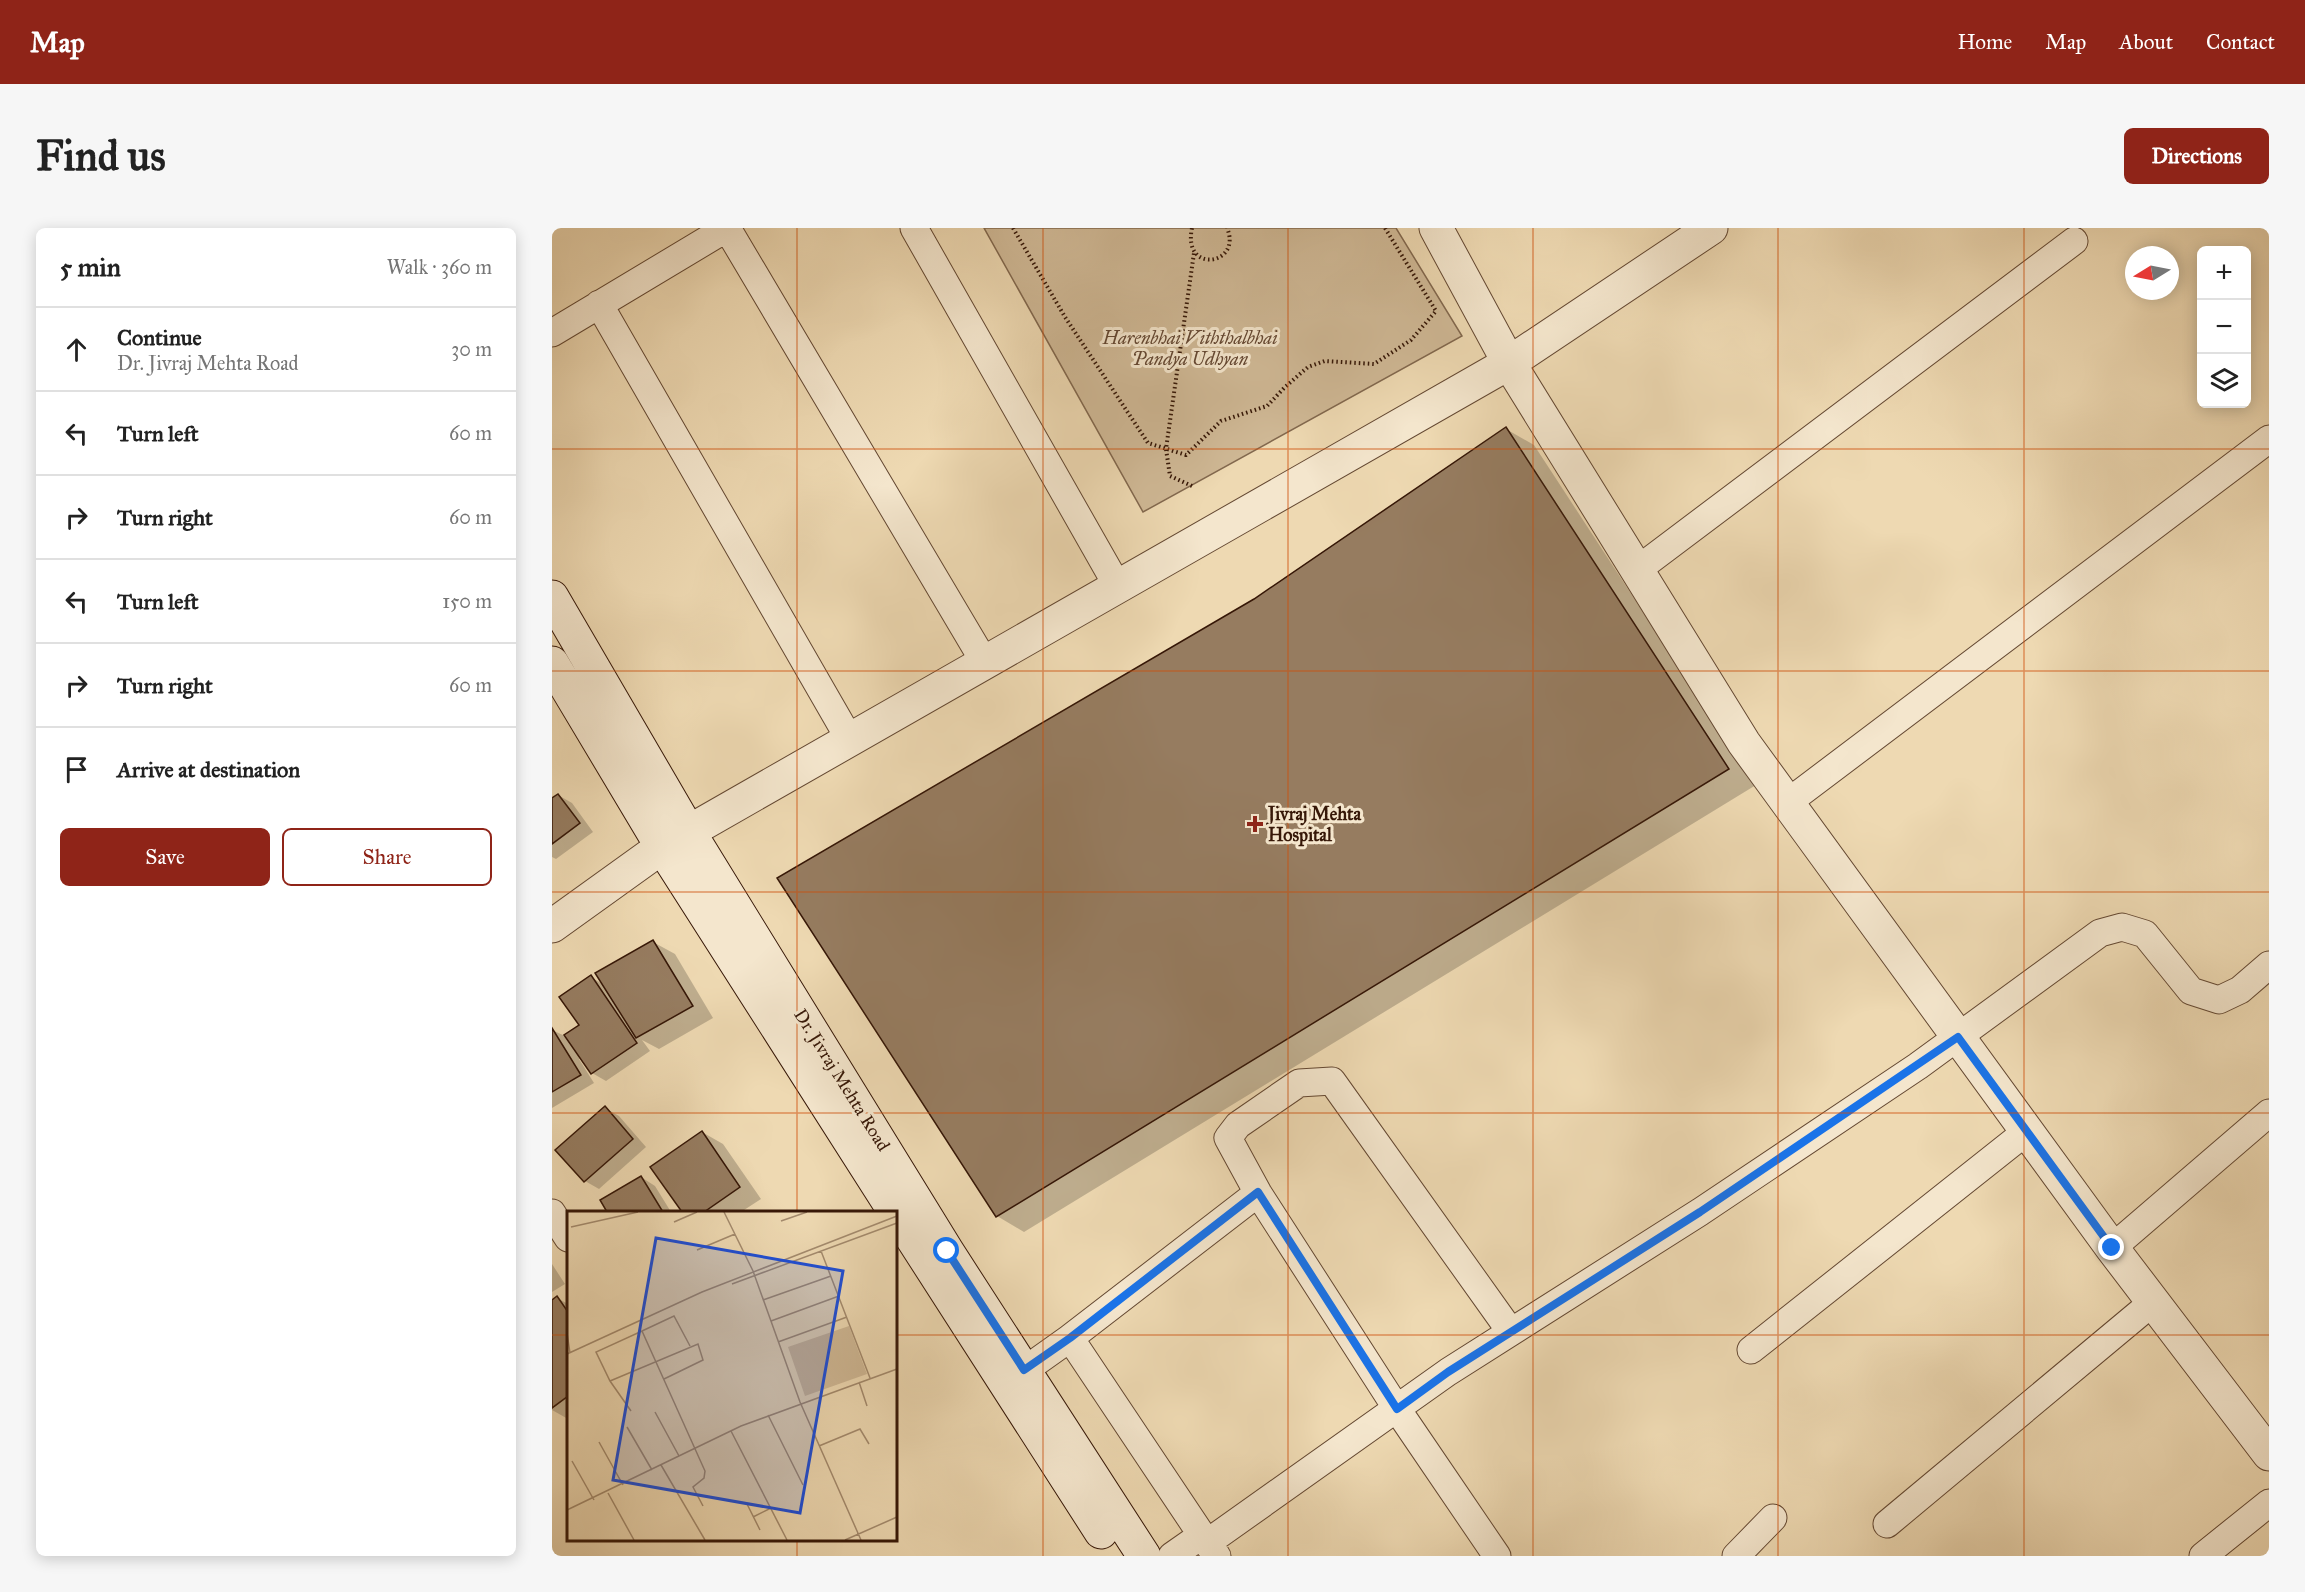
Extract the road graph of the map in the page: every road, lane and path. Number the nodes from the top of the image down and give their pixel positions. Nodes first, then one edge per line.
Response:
1 (727, 228) edge
2 (914, 228) edge
3 (1014, 228) edge
4 (1192, 228) edge
5 (1227, 228) edge
6 (1385, 228) edge
7 (1436, 228) edge
8 (1711, 228) edge
9 (2074, 241) dead end
10 (1194, 253) junction
11 (599, 304) junction
12 (552, 333) edge
13 (1509, 363) junction
14 (2269, 439) edge
15 (1166, 449) junction
16 (1192, 486) dead end
17 (1637, 570) junction
18 (1118, 587) junction
19 (552, 597) edge
20 (552, 663) edge
21 (985, 663) junction
22 (850, 740) junction
23 (1787, 803) junction
24 (676, 839) junction
25 (552, 926) edge
26 (2269, 965) edge
27 (1958, 1037) junction
28 (2269, 1113) edge
29 (2026, 1131) junction
30 (1258, 1192) junction
31 (894, 1211) edge
32 (552, 1213) edge
33 (897, 1216) edge
34 (567, 1236) edge
35 (2112, 1248) junction
36 (2153, 1302) junction
37 (1511, 1332) junction
38 (1070, 1338) junction
39 (1751, 1350) dead end
40 (1024, 1370) junction
41 (1397, 1409) junction
42 (2269, 1454) edge
43 (2269, 1503) edge
44 (1773, 1518) dead end
45 (1887, 1524) dead end
46 (1209, 1545) edge
47 (1117, 1556) edge
48 (1144, 1556) edge
49 (1173, 1556) edge
50 (1497, 1556) edge
51 (1736, 1556) edge
52 (2203, 1556) edge

1 - 11 street
1 - 21 street
2 - 18 street
3 - 15 path
4 - 10 path
5 - 10 path
6 - 15 path
7 - 13 street
8 - 13 street
9 - 17 street
10 - 15 path
11 - 12 street
11 - 22 street
13 - 17 street
13 - 18 street
14 - 23 street
15 - 16 path
17 - 23 street
18 - 21 street
19 - 24 street, Dr. Jivraj Mehta Road
20 - 24 street
21 - 22 street
22 - 24 street
23 - 27 street
24 - 25 street
24 - 31 street
24 - 40 street, Dr. Jivraj Mehta Road
26 - 27 street
27 - 29 street
27 - 37 street
28 - 35 street
29 - 35 street
29 - 39 street
30 - 37 street
30 - 38 street
30 - 41 street
32 - 34 street
33 - 47 street
35 - 36 street
36 - 42 street
36 - 45 street
37 - 41 street
38 - 40 street
38 - 46 street
40 - 48 street, Dr. Jivraj Mehta Road
41 - 46 street
41 - 50 street
43 - 52 street
44 - 51 street
46 - 49 street

